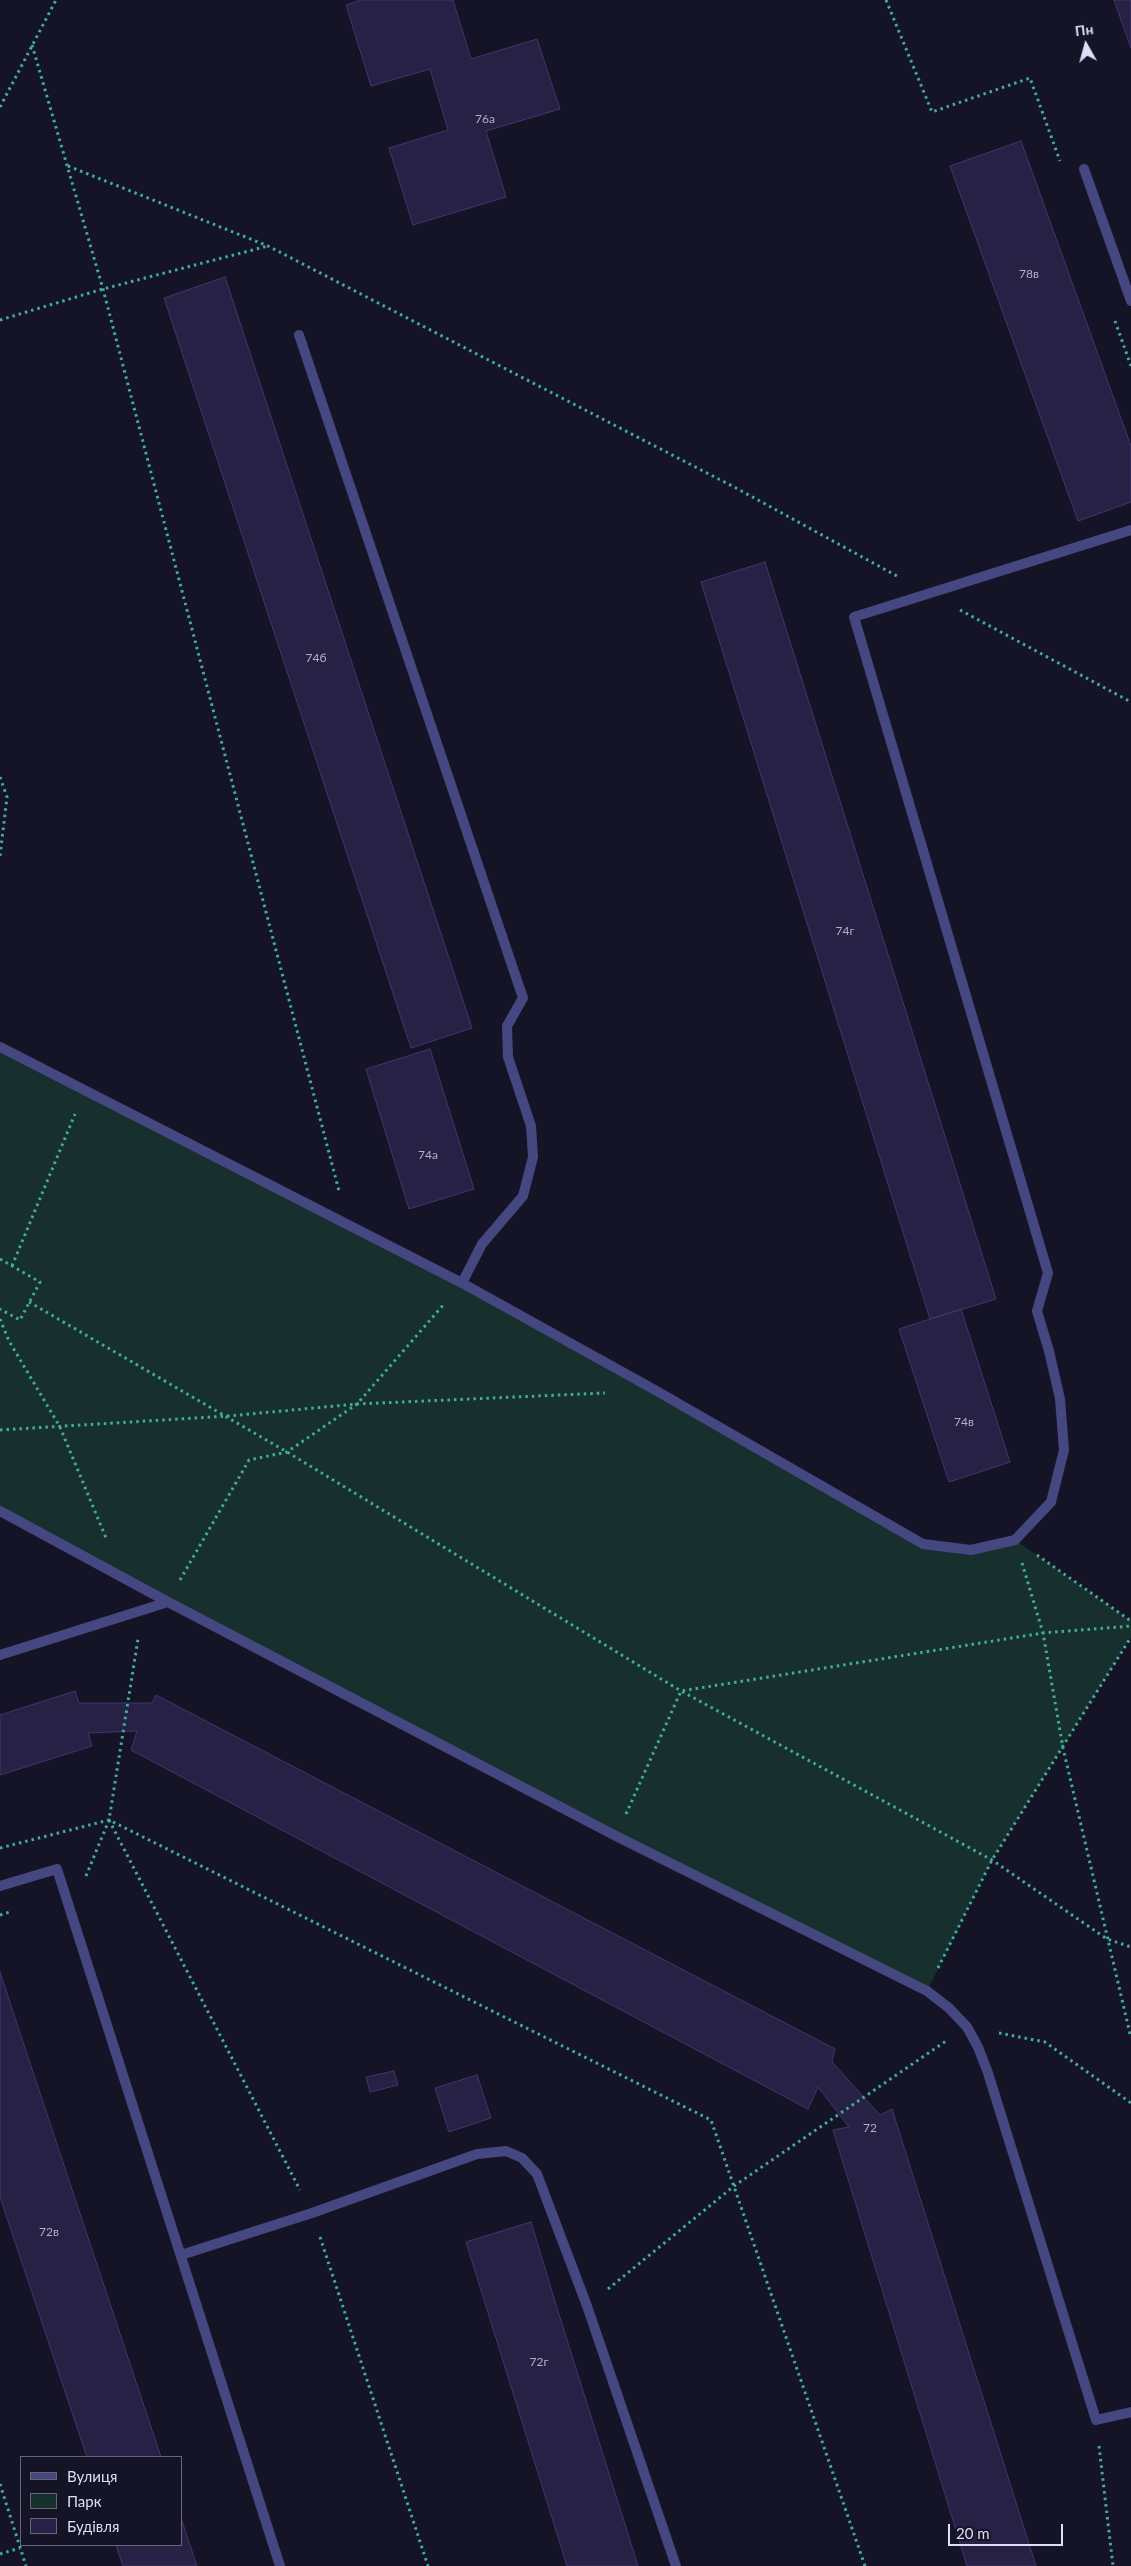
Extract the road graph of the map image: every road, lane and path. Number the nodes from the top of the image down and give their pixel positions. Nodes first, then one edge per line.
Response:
1 (56, 0) edge
2 (886, 0) edge
3 (32, 45) junction
4 (0, 107) edge
5 (68, 166) junction
6 (1084, 169) dead end
7 (1063, 171) dead end
8 (268, 246) junction
9 (103, 289) junction
10 (1131, 301) edge
11 (0, 320) edge
12 (1115, 320) dead end
13 (300, 335) dead end
14 (1131, 366) edge
15 (1131, 530) edge
16 (929, 594) junction
17 (1131, 702) edge
18 (0, 777) edge
19 (0, 856) edge
20 (0, 1047) edge
21 (85, 1090) junction
22 (348, 1226) junction
23 (0, 1259) edge
24 (12, 1266) junction
25 (462, 1283) junction
26 (29, 1302) junction
27 (0, 1308) edge
28 (0, 1319) edge
29 (606, 1393) dead end
30 (357, 1404) junction
31 (228, 1416) junction
32 (60, 1428) junction
33 (0, 1430) edge
34 (288, 1452) junction
35 (0, 1511) edge
36 (1016, 1540) junction
37 (122, 1577) junction
38 (168, 1602) junction
39 (143, 1610) junction
40 (1131, 1621) edge
41 (1131, 1626) edge
42 (1043, 1633) junction
43 (1131, 1636) edge
44 (0, 1655) edge
45 (681, 1691) junction
46 (1063, 1748) junction
47 (108, 1820) junction
48 (616, 1836) junction
49 (0, 1848) edge
50 (992, 1860) junction
51 (0, 1886) edge
52 (71, 1914) junction
53 (1106, 1939) junction
54 (1131, 1947) edge
55 (927, 1991) junction
56 (967, 2027) junction
57 (1131, 2038) edge
58 (1131, 2103) edge
59 (734, 2186) junction
60 (312, 2213) junction
61 (180, 2255) junction
62 (587, 2306) junction
63 (1131, 2412) edge
64 (1096, 2420) junction
65 (0, 2484) edge
66 (20, 2548) junction
67 (0, 2554) edge
68 (26, 2566) edge
69 (280, 2566) edge
70 (428, 2566) edge
71 (676, 2566) edge
72 (865, 2566) edge
73 (1113, 2566) edge

1 - 3 path
2 - 7 path
3 - 4 path
3 - 5 path
5 - 8 path
5 - 9 path
6 - 10 street
8 - 9 path
8 - 16 path
9 - 11 path
9 - 22 path
12 - 14 path
13 - 25 street
15 - 16 street
16 - 17 path
16 - 36 street
18 - 19 path
20 - 21 street
21 - 22 street
21 - 24 path
22 - 25 street
23 - 24 path
24 - 26 path
25 - 30 path
25 - 36 street
26 - 27 path
26 - 31 path
28 - 32 path
29 - 30 path
30 - 31 path
30 - 34 path
31 - 32 path
31 - 34 path
32 - 33 path
32 - 37 path
34 - 38 path
34 - 45 path
35 - 37 street
36 - 40 path
36 - 42 path
37 - 38 street
38 - 39 street
38 - 48 street
39 - 44 street
39 - 47 path
41 - 42 path
42 - 45 path
42 - 46 path
43 - 46 path
45 - 48 path
45 - 50 path
46 - 50 path
46 - 53 path
47 - 49 path
47 - 52 path
47 - 59 path
47 - 60 path
48 - 55 street
50 - 53 path
50 - 55 path
51 - 52 street
52 - 61 street
53 - 54 path
53 - 57 path
55 - 56 street
56 - 58 path
56 - 59 path
56 - 64 street
59 - 62 path
59 - 72 path
60 - 61 street
60 - 62 street
60 - 70 path
61 - 69 street
62 - 71 street
63 - 64 street
64 - 73 path
65 - 66 path
66 - 67 path
66 - 68 path

